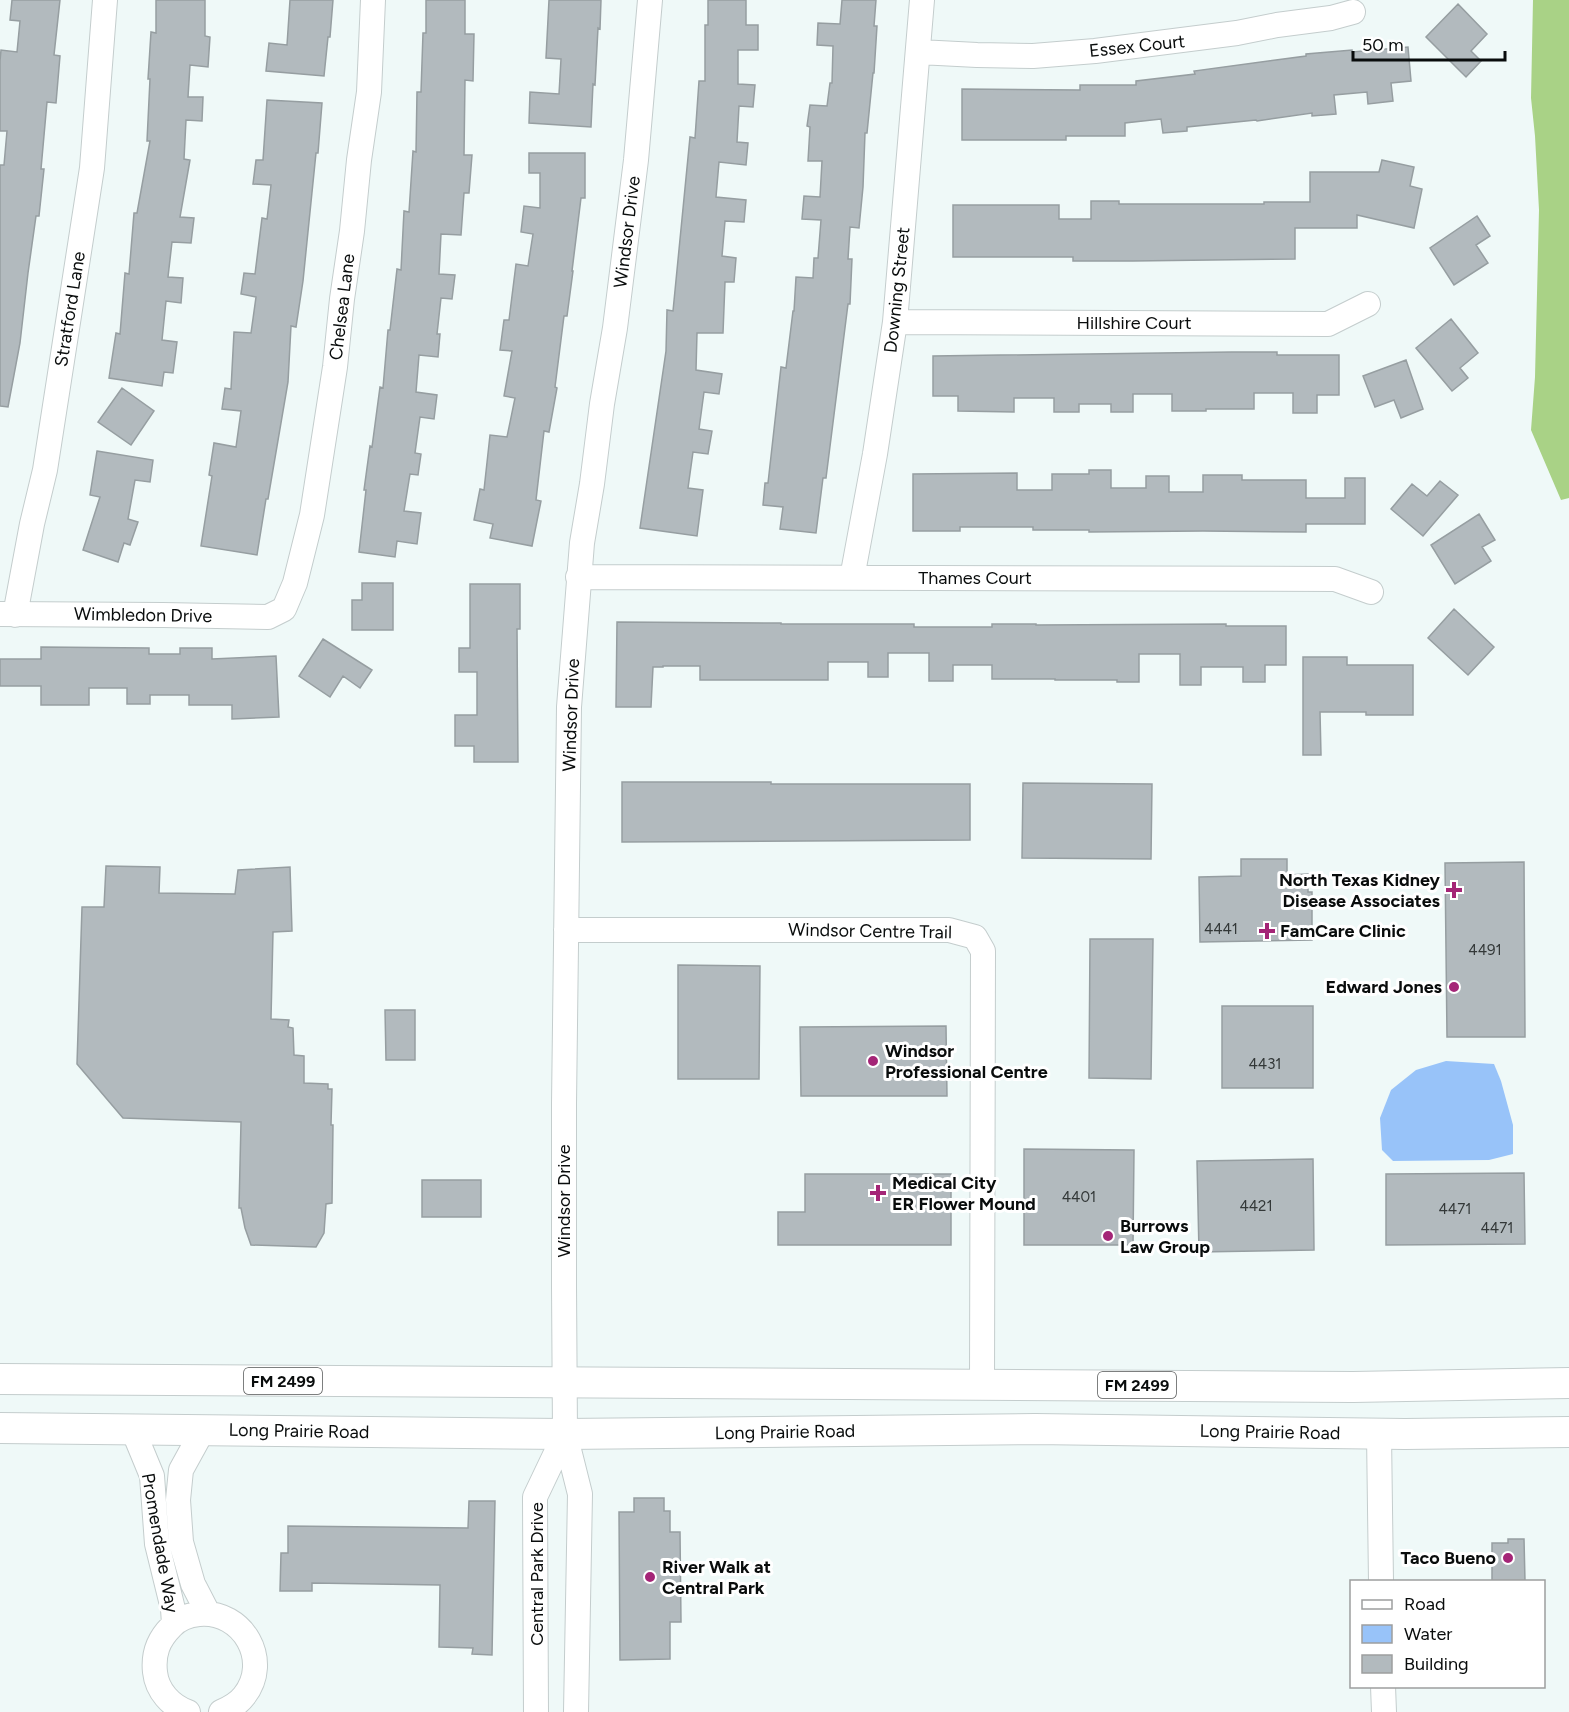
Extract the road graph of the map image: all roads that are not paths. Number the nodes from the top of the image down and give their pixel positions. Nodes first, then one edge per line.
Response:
1 (105, 0) edge
2 (373, 0) edge
3 (650, 0) edge
4 (922, 0) edge
5 (1353, 12) dead end
6 (919, 52) junction
7 (1368, 304) dead end
8 (895, 322) junction
9 (578, 577) junction
10 (852, 578) junction
11 (1371, 591) dead end
12 (284, 609) joint
13 (7, 614) edge
14 (566, 930) junction
15 (0, 1379) edge
16 (565, 1382) junction
17 (1569, 1383) edge
18 (982, 1385) junction
19 (0, 1428) edge
20 (132, 1430) junction
21 (203, 1430) junction
22 (1569, 1432) edge
23 (565, 1434) junction
24 (1379, 1434) junction
25 (1382, 1580) edge
26 (208, 1613) junction
27 (174, 1624) junction
28 (1383, 1688) edge
29 (184, 1711) edge
30 (221, 1712) edge
31 (536, 1712) edge
32 (576, 1712) edge
33 (1384, 1712) edge

1 - 13 street, Stratford Lane
2 - 12 street, Chelsea Lane
3 - 9 street, Windsor Drive
4 - 6 street, Downing Street
5 - 6 street, Essex Court
6 - 8 street, Downing Street
7 - 8 street, Hillshire Court
8 - 10 street, Downing Street
9 - 10 street, Thames Court
9 - 14 street, Windsor Drive
10 - 11 street, Thames Court
12 - 13 street, Wimbledon Drive
14 - 16 street, Windsor Drive
14 - 18 street, Windsor Centre Trail
15 - 16 main road, FM 2499
16 - 18 main road, FM 2499
16 - 23 street, Windsor Drive
17 - 18 main road, FM 2499
19 - 20 main road, Long Prairie Road
20 - 21 main road, Long Prairie Road
20 - 27 street, Promendade Way
21 - 23 main road, Long Prairie Road
21 - 26 street, Promendade Way
22 - 24 main road, Long Prairie Road
23 - 24 main road, Long Prairie Road
23 - 31 street, Central Park Drive
23 - 32 street
24 - 25 street
26 - 27 street
26 - 30 street
27 - 29 street
28 - 33 street

